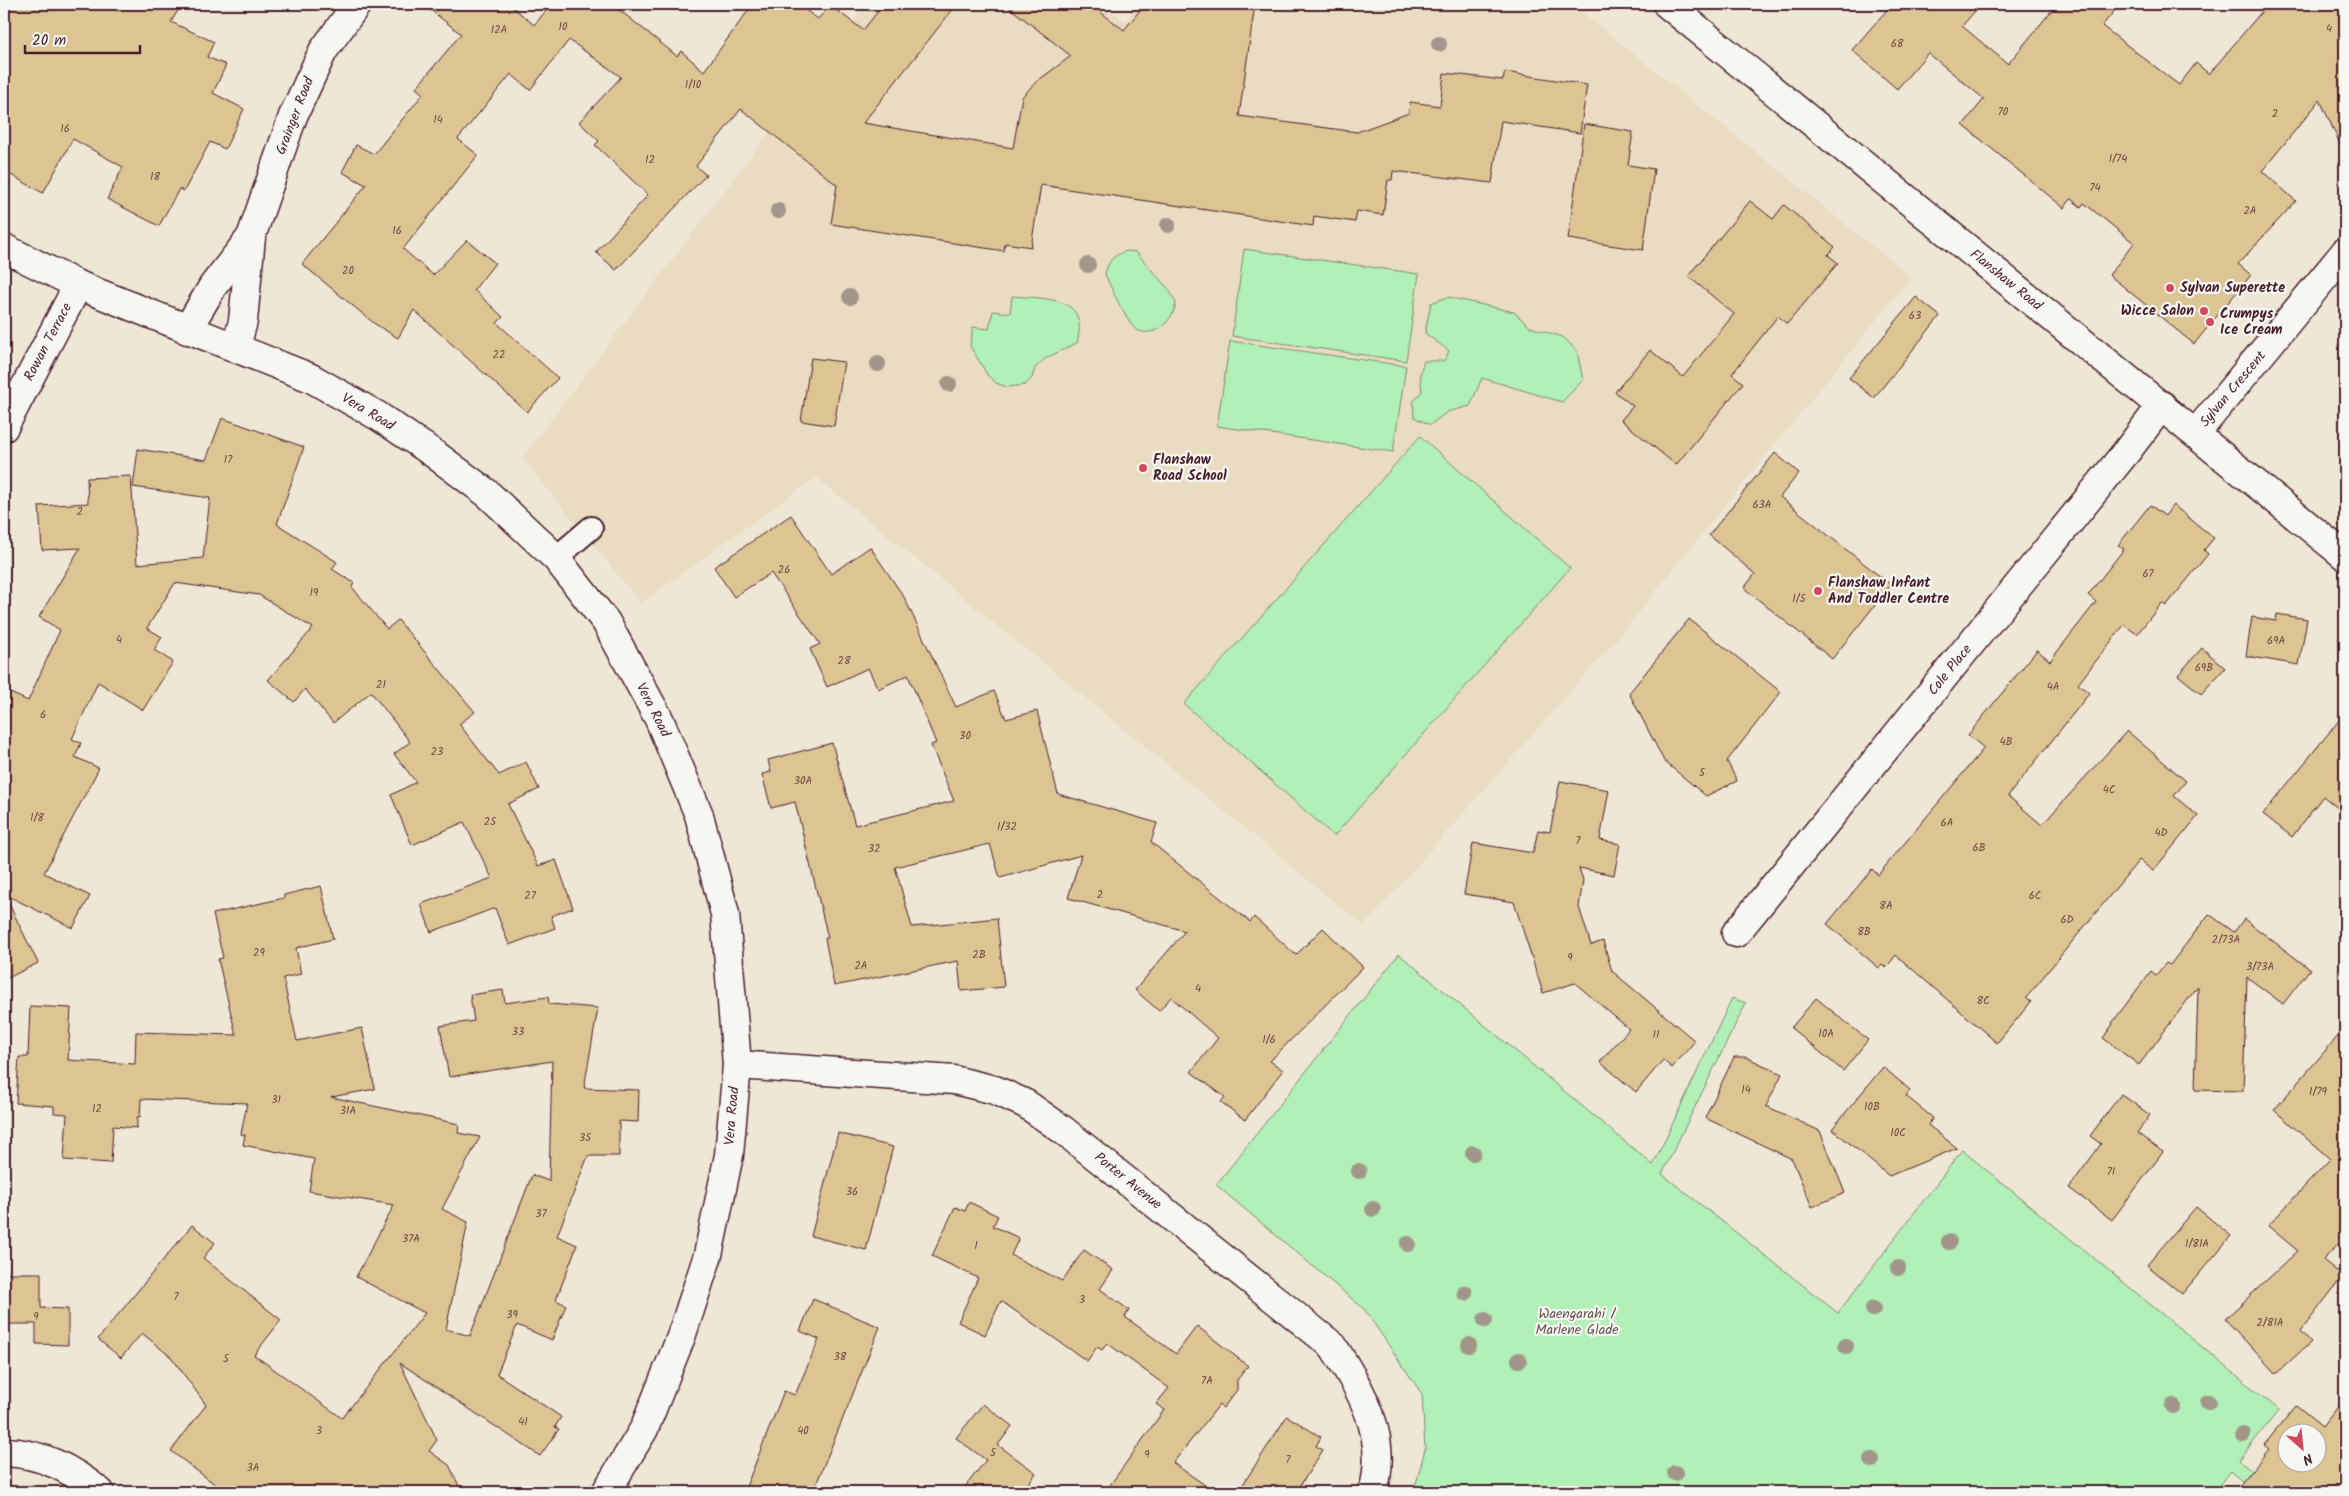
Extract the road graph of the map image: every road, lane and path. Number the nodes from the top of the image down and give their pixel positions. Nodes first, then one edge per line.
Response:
1 (357, 4) edge
2 (1667, 4) edge
3 (252, 237) junction
4 (4, 248) edge
5 (2345, 252) edge
6 (78, 285) junction
7 (187, 330) junction
8 (236, 347) junction
9 (2162, 405) junction
10 (4, 427) edge
11 (2196, 433) junction
12 (591, 528) dead end
13 (2345, 556) edge
14 (556, 558) junction
15 (1736, 933) dead end
16 (737, 1065) junction
17 (4, 1452) edge
18 (100, 1492) edge
19 (606, 1492) edge
20 (1372, 1492) edge

1 - 3 street, Grainger Road
2 - 9 street, Flanshaw Road
3 - 7 street, Grainger Road
3 - 8 street, Grainger Road
4 - 6 street, Vera Road
5 - 11 street, Sylvan Crescent
6 - 7 street, Vera Road
6 - 10 street, Rowan Terrace
7 - 8 street, Vera Road
8 - 14 street, Vera Road
9 - 11 street, Flanshaw Road
9 - 15 street, Cole Place
11 - 13 street, Flanshaw Road
12 - 14 lane
14 - 16 street, Vera Road
16 - 19 street, Vera Road
16 - 20 street, Porter Avenue
17 - 18 street

